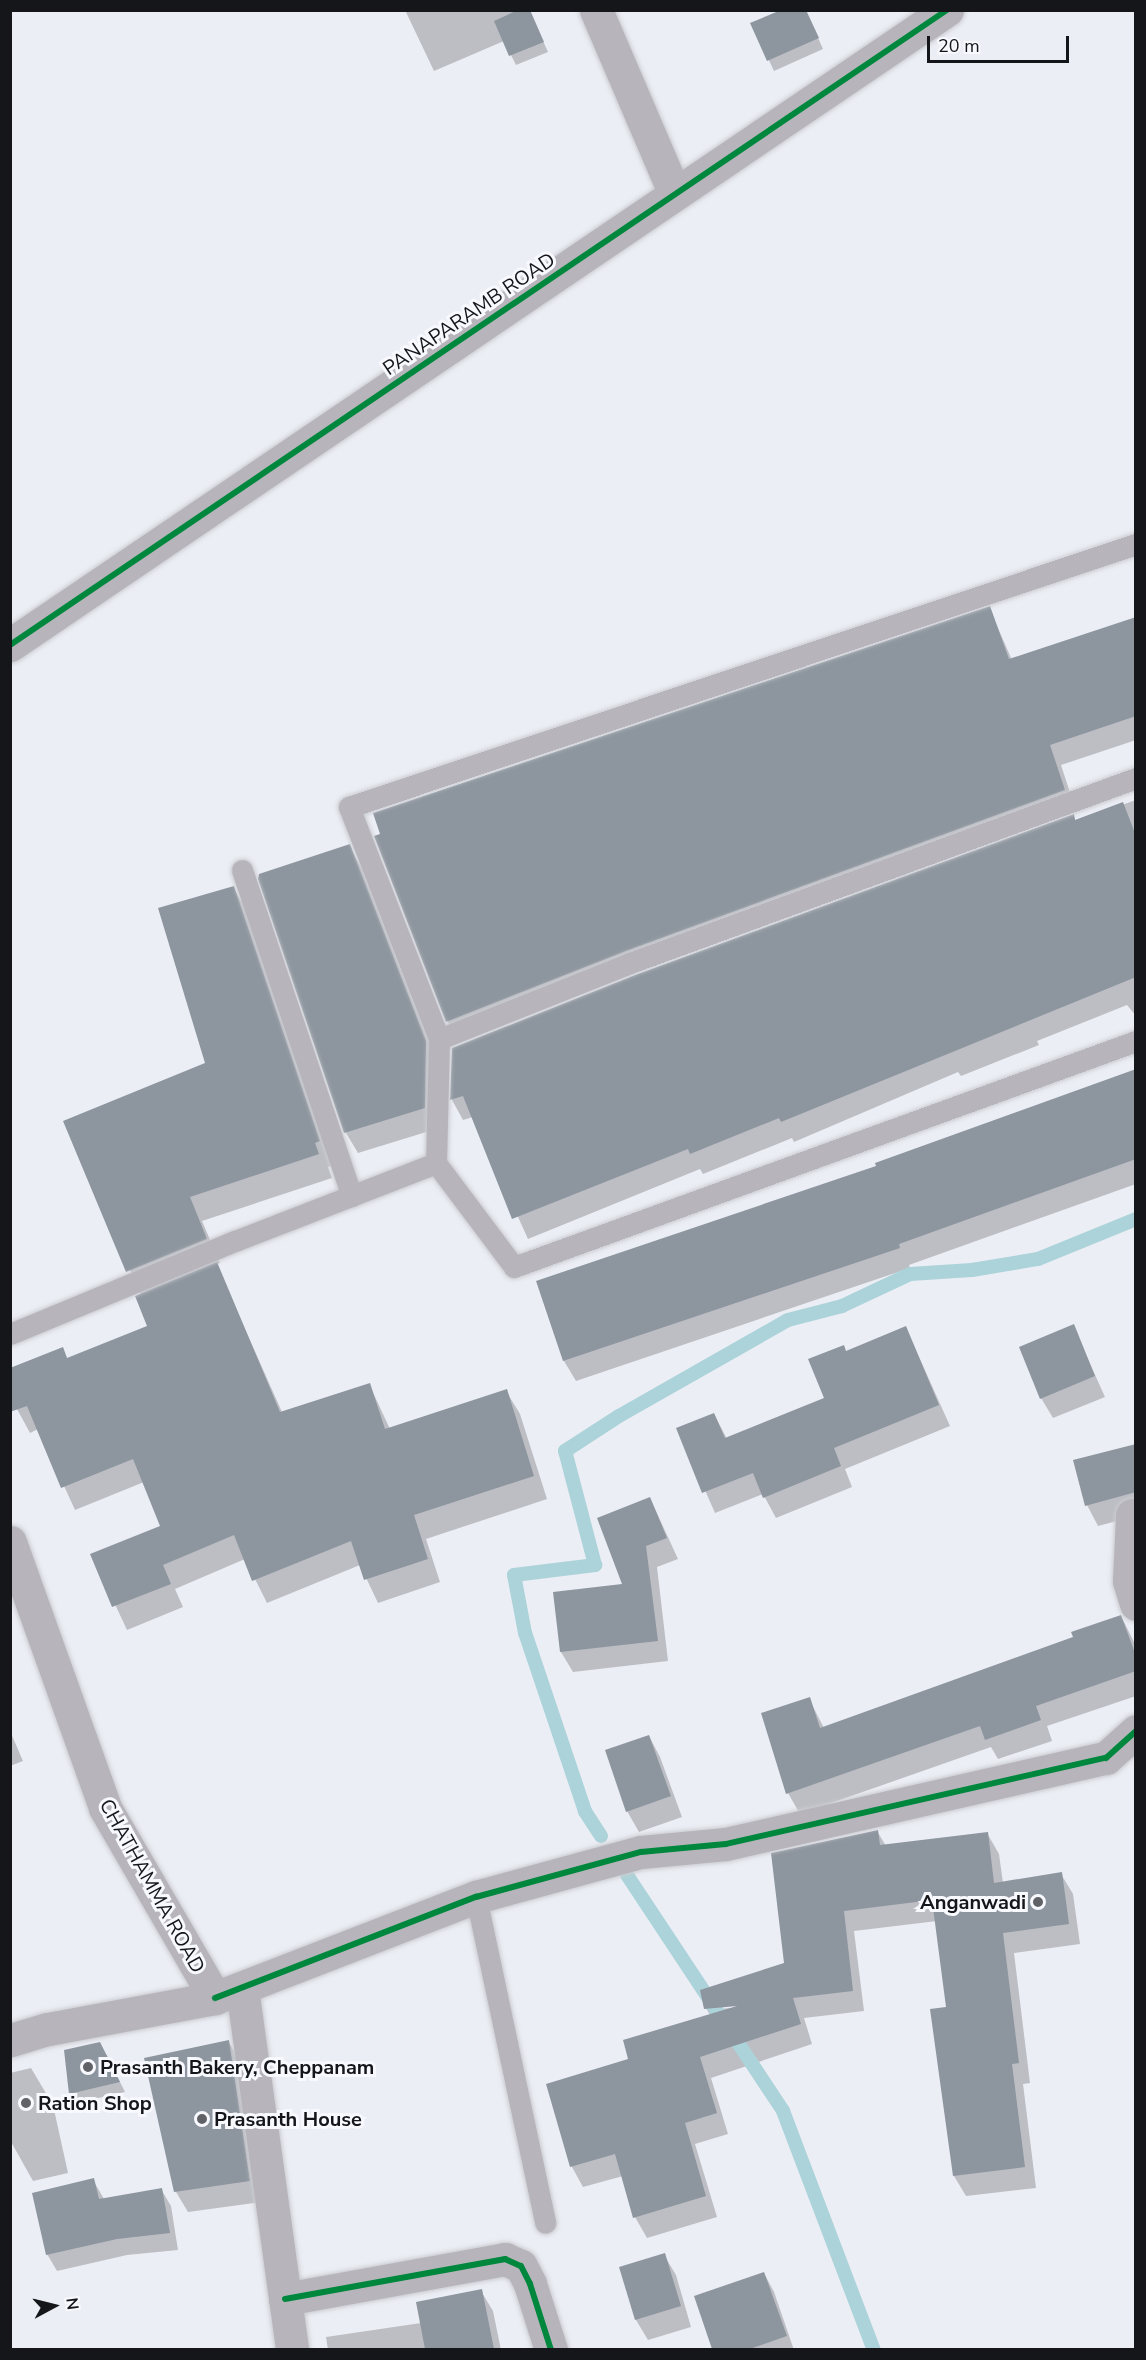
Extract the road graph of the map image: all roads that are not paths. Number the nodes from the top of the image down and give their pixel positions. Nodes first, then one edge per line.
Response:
1 (596, 10) edge
2 (947, 10) edge
3 (675, 194) junction
4 (1136, 544) edge
5 (10, 645) edge
6 (1136, 778) edge
7 (242, 870) dead end
8 (439, 1039) junction
9 (1136, 1041) edge
10 (436, 1163) junction
11 (352, 1196) junction
12 (10, 1334) edge
13 (1132, 1515) dead end
14 (10, 1542) edge
15 (1136, 1604) edge
16 (1136, 1731) edge
17 (476, 1897) junction
18 (228, 1993) junction
19 (10, 2040) edge
20 (545, 2223) dead end
21 (285, 2299) junction
22 (292, 2349) edge
23 (551, 2349) edge

1 - 3 street
2 - 3 street, PANAPARAMB ROAD
3 - 5 street, PANAPARAMB ROAD
4 - 8 lane
6 - 8 lane
7 - 11 lane
8 - 10 lane
9 - 10 lane
10 - 11 lane
11 - 12 lane
13 - 15 street
14 - 18 street, CHATHAMMA ROAD
16 - 17 street
17 - 18 street
17 - 20 lane
18 - 19 street, CHATHAMMA ROAD
18 - 21 street
21 - 22 street
21 - 23 street

